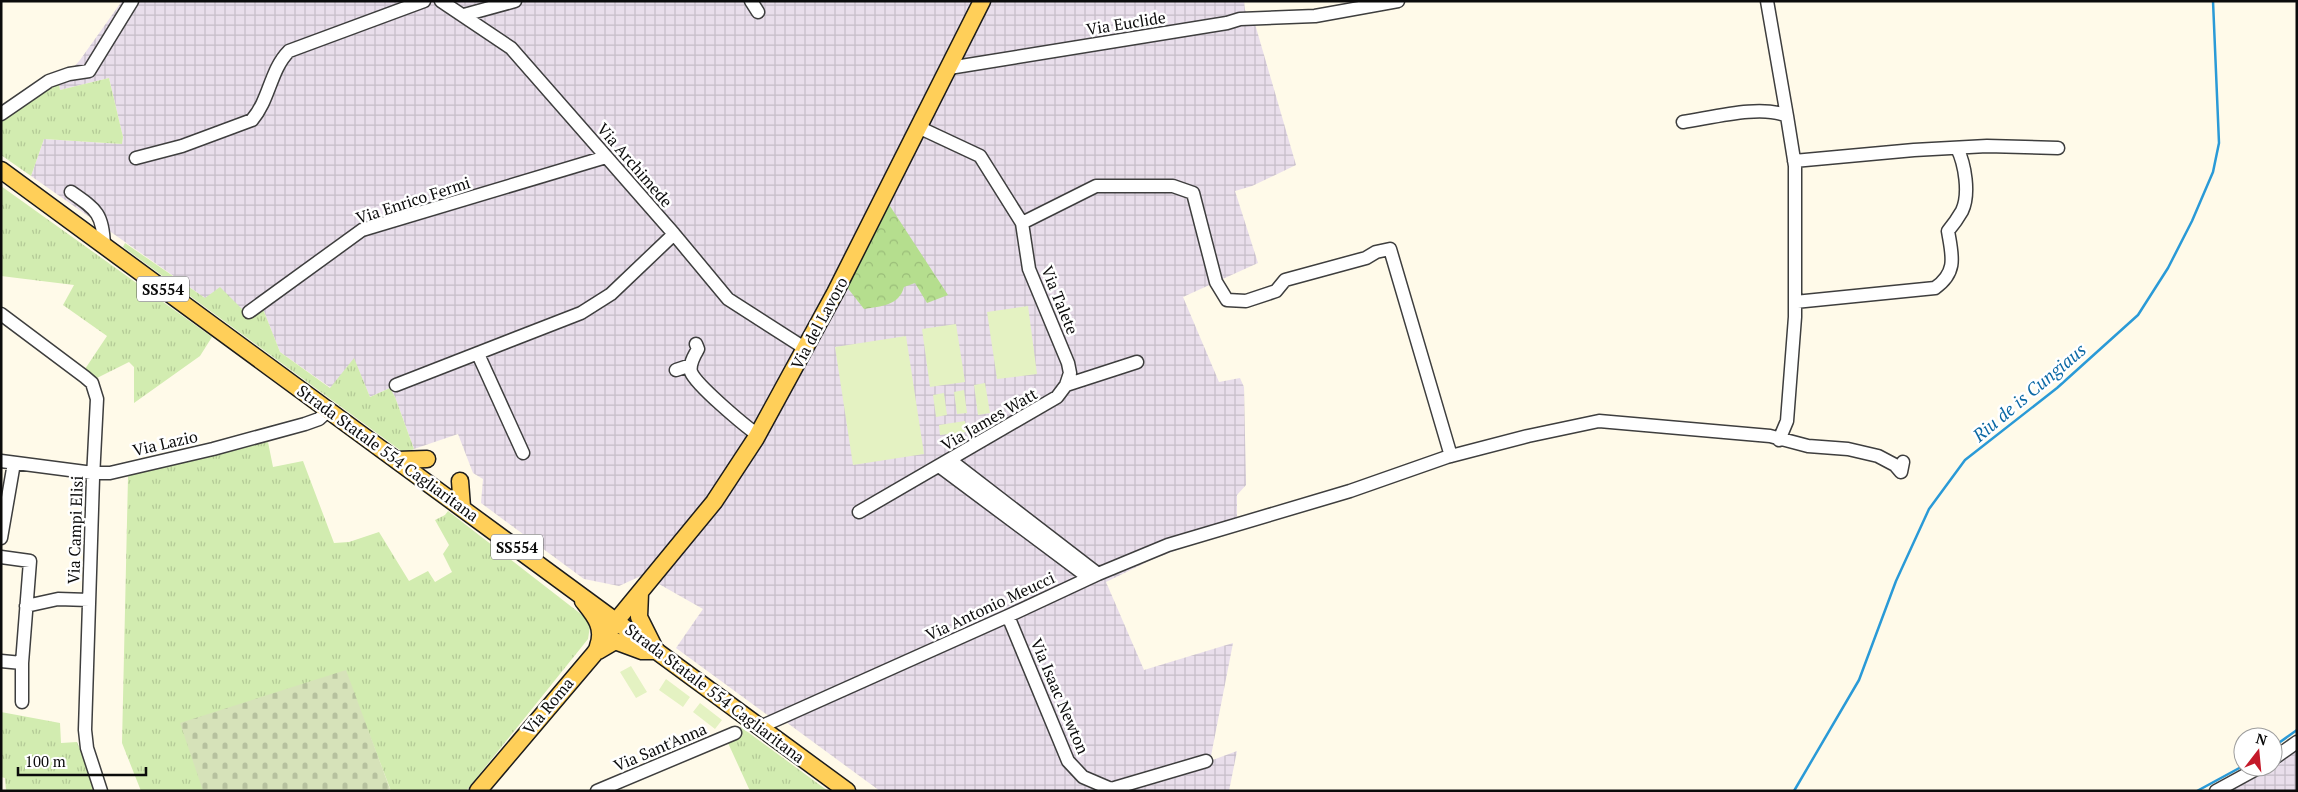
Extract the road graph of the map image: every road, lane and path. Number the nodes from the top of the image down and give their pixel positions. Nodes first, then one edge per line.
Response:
1 (132, 1) edge
2 (424, 1) edge
3 (441, 1) edge
4 (515, 1) edge
5 (982, 1) edge
6 (1398, 1) edge
7 (1766, 1) edge
8 (464, 15) junction
9 (949, 68) junction
10 (1, 114) edge
11 (1787, 116) junction
12 (1683, 122) dead end
13 (918, 127) junction
14 (1957, 148) junction
15 (2058, 148) dead end
16 (606, 157) junction
17 (136, 158) dead end
18 (1794, 161) junction
19 (1, 170) edge
20 (71, 192) dead end
21 (1022, 223) junction
22 (674, 234) junction
23 (104, 246) junction
24 (1795, 302) junction
25 (249, 312) dead end
26 (1, 314) edge
27 (696, 344) dead end
28 (806, 349) junction
29 (478, 354) junction
30 (1137, 362) dead end
31 (691, 365) junction
32 (676, 370) dead end
33 (396, 385) dead end
34 (1066, 385) junction
35 (329, 410) junction
36 (758, 434) junction
37 (1779, 440) junction
38 (523, 453) dead end
39 (1451, 456) junction
40 (427, 459) dead end
41 (397, 460) junction
42 (8, 462) edge
43 (1904, 462) dead end
44 (945, 463) junction
45 (93, 473) junction
46 (460, 481) dead end
47 (462, 507) junction
48 (858, 512) dead end
49 (1, 538) edge
50 (1, 557) edge
51 (1093, 576) junction
52 (572, 588) junction
53 (640, 593) junction
54 (89, 600) junction
55 (26, 606) junction
56 (1008, 616) junction
57 (616, 620) junction
58 (657, 651) junction
59 (594, 654) junction
60 (1, 661) edge
61 (22, 663) junction
62 (22, 702) dead end
63 (760, 727) junction
64 (735, 733) dead end
65 (2297, 742) edge
66 (2283, 752) edge
67 (1206, 761) dead end
68 (2242, 777) edge
69 (101, 791) edge
70 (478, 791) edge
71 (597, 791) edge
72 (847, 791) edge
73 (2216, 791) edge

1 - 10 street
2 - 17 street
3 - 8 street, Via Archimede
4 - 8 street
5 - 9 main road, Via del Lavoro
6 - 9 street, Via Euclide
7 - 11 street
8 - 16 street, Via Archimede
9 - 13 main road, Via del Lavoro
11 - 12 street
11 - 18 street
13 - 21 street, Via Talete
13 - 28 main road, Via del Lavoro
14 - 15 street
14 - 18 street
14 - 24 street
16 - 22 street, Via Archimede
16 - 25 street, Via Enrico Fermi
18 - 24 street
19 - 23 main road, Strada Statale 554 Cagliaritana / SS554
20 - 23 street
21 - 34 street, Via Talete
21 - 39 street
22 - 28 street, Via Archimede
22 - 29 street
23 - 35 main road, Strada Statale 554 Cagliaritana / SS554
24 - 37 street
26 - 45 street, Via Campi Elisi
27 - 31 street
28 - 36 main road, Via del Lavoro
29 - 33 street
29 - 38 street
30 - 34 street, Via James Watt
31 - 32 street
31 - 36 street
34 - 44 street, Via James Watt
35 - 41 main road, Strada Statale 554 Cagliaritana / SS554
35 - 45 street, Via Lazio
36 - 53 main road, Via del Lavoro
37 - 39 street, Via Antonio Meucci
37 - 43 street, Via Antonio Meucci
39 - 51 street, Via Antonio Meucci
40 - 41 main road
41 - 47 main road, Strada Statale 554 Cagliaritana / SS554
42 - 45 street, Via Lazio
42 - 49 street
44 - 48 street, Via James Watt
44 - 51 street
45 - 54 street, Via Campi Elisi
46 - 47 main road
47 - 52 main road, Strada Statale 554 Cagliaritana / SS554
50 - 55 street
51 - 56 street, Via Antonio Meucci
52 - 53 main road
52 - 57 main road, Strada Statale 554 Cagliaritana / SS554
52 - 59 main road
53 - 57 main road, Via del Lavoro
53 - 58 main road
54 - 55 street
54 - 69 street, Via Campi Elisi
55 - 61 street
56 - 63 street, Via Antonio Meucci
56 - 67 street, Via Isaac Newton
57 - 58 main road, Strada Statale 554 Cagliaritana / SS554
57 - 59 main road, Via Roma
58 - 59 main road
58 - 63 main road, Strada Statale 554 Cagliaritana / SS554
59 - 70 main road, Via Roma
60 - 61 street
61 - 62 street
63 - 72 main road, Strada Statale 554 Cagliaritana / SS554
64 - 71 street, Via Sant'Anna
65 - 66 street
68 - 73 street

